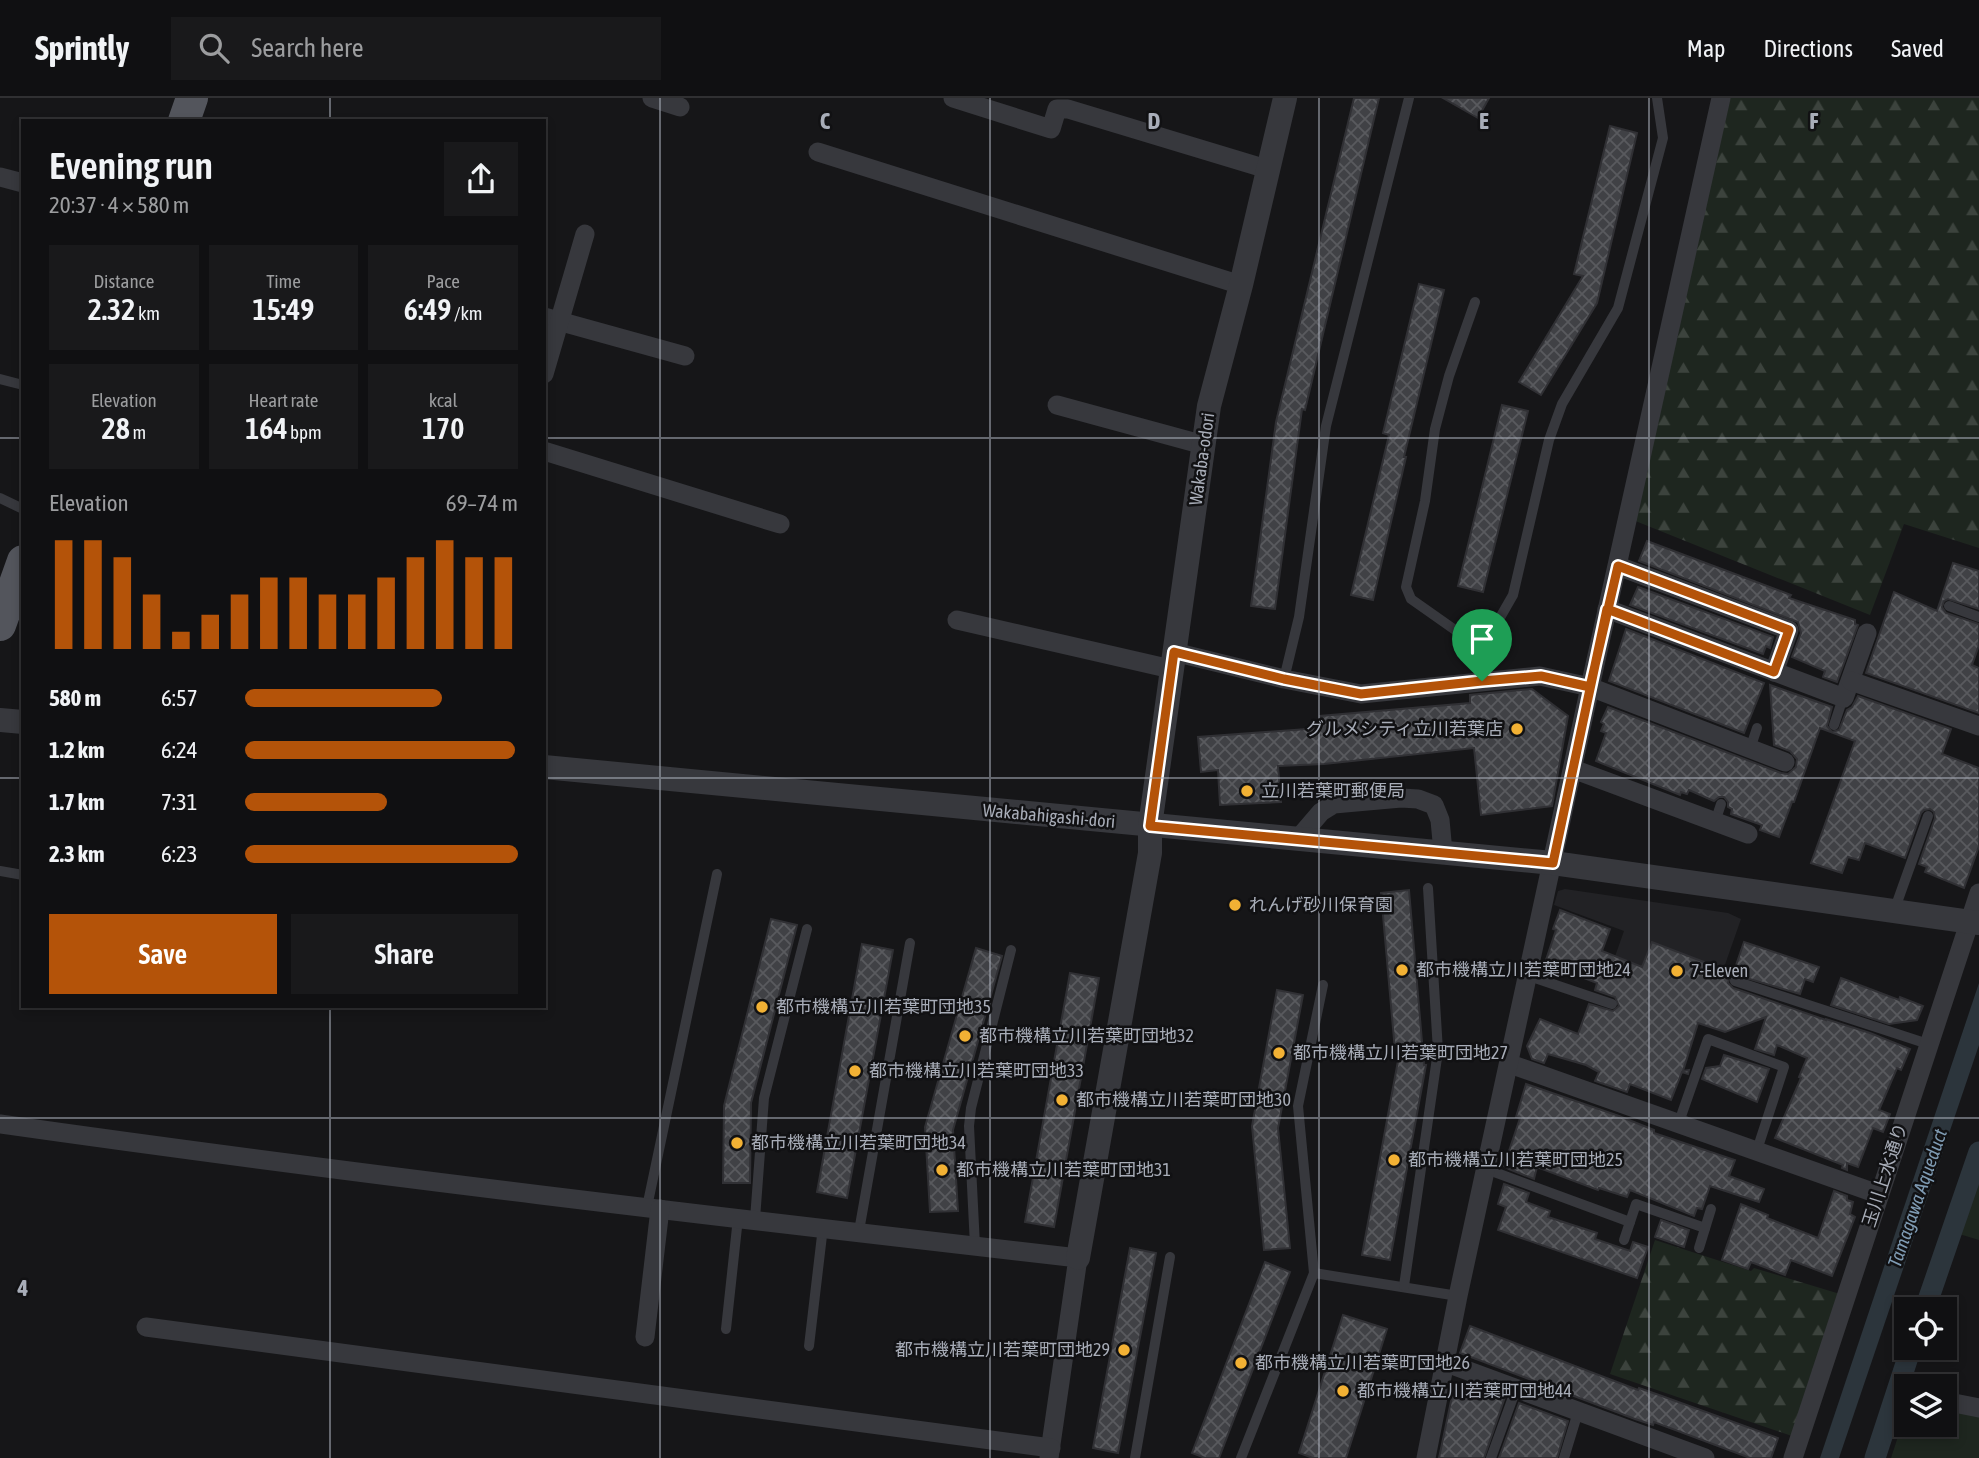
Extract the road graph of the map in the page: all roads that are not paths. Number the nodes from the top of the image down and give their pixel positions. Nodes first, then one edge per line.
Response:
1 (192, 98) edge
2 (652, 98) edge
3 (953, 98) edge
4 (1285, 98) edge
5 (1409, 98) edge
6 (1657, 98) edge
7 (1721, 98) edge
8 (1070, 104) edge
9 (680, 107) dead end
10 (185, 119) edge
11 (818, 152) dead end
12 (1269, 170) junction
13 (0, 177) edge
14 (21, 182) edge
15 (585, 234) dead end
16 (1241, 285) junction
17 (1475, 302) dead end
18 (551, 319) edge
19 (685, 356) dead end
20 (546, 358) edge
21 (0, 379) edge
22 (21, 384) edge
23 (1057, 405) dead end
24 (1204, 445) junction
25 (546, 452) edge
26 (0, 498) edge
27 (21, 508) edge
28 (780, 524) dead end
29 (1618, 566) junction
30 (12, 579) edge
31 (1949, 606) dead end
32 (1607, 609) junction
33 (1979, 617) edge
34 (957, 620) dead end
35 (0, 625) edge
36 (1867, 633) dead end
37 (1482, 649) junction
38 (1172, 661) junction
39 (1774, 672) junction
40 (1284, 679) junction
41 (1482, 681) junction
42 (1590, 687) junction
43 (1847, 690) junction
44 (0, 720) edge
45 (21, 722) edge
46 (1834, 724) dead end
47 (1979, 726) edge
48 (1757, 728) dead end
49 (1749, 749) junction
50 (1784, 762) dead end
51 (546, 767) edge
52 (1573, 769) junction
53 (1928, 816) dead end
54 (1150, 826) junction
55 (1748, 834) dead end
56 (1297, 840) junction
57 (1443, 852) junction
58 (1553, 863) junction
59 (0, 871) edge
60 (21, 874) edge
61 (717, 874) dead end
62 (1428, 888) dead end
63 (1979, 893) edge
64 (1894, 911) junction
65 (1974, 923) edge
66 (807, 929) dead end
67 (909, 943) dead end
68 (1011, 950) dead end
69 (1529, 976) junction
70 (1735, 981) dead end
71 (1323, 985) dead end
72 (1612, 1004) dead end
73 (1928, 1044) junction
74 (1510, 1064) junction
75 (1679, 1122) junction
76 (0, 1124) edge
77 (1757, 1150) junction
78 (1486, 1169) junction
79 (1878, 1194) junction
80 (653, 1208) junction
81 (1711, 1209) dead end
82 (747, 1218) junction
83 (1630, 1222) junction
84 (823, 1227) junction
85 (1705, 1228) junction
86 (859, 1231) junction
87 (1624, 1240) dead end
88 (975, 1246) junction
89 (1699, 1248) dead end
90 (1170, 1257) dead end
91 (1079, 1258) junction
92 (1314, 1273) junction
93 (1404, 1286) junction
94 (1458, 1296) junction
95 (146, 1328) dead end
96 (726, 1329) dead end
97 (645, 1338) dead end
98 (808, 1346) dead end
99 (1444, 1362) junction
100 (1516, 1389) junction
101 (1957, 1404) edge
102 (1979, 1408) edge
103 (1578, 1412) junction
104 (1050, 1453) edge
105 (1135, 1458) edge
106 (1241, 1458) edge
107 (1426, 1458) edge
108 (1491, 1458) edge
109 (1564, 1458) edge
110 (1704, 1458) edge
111 (1793, 1458) edge

1 - 10 main road
2 - 9 street
3 - 8 street
4 - 12 street, Wakaba-odori
5 - 40 lane
6 - 37 lane
7 - 29 street
8 - 12 street
11 - 16 street
12 - 16 street, Wakaba-odori
13 - 14 street
15 - 18 street
16 - 24 street, Wakaba-odori
17 - 37 lane
18 - 19 street
18 - 20 street
21 - 22 lane
23 - 24 street
24 - 38 street, Wakaba-odori
25 - 28 street
26 - 27 lane
29 - 32 street
29 - 39 street
30 - 35 main road
31 - 33 lane
32 - 39 street
32 - 42 street
34 - 38 street
36 - 43 street
37 - 41 lane
38 - 40 street
38 - 54 street, Wakaba-odori
39 - 43 street
40 - 41 street
41 - 42 street
42 - 49 street
42 - 52 street
43 - 46 lane
43 - 47 street
44 - 45 street
48 - 49 lane
49 - 50 street
51 - 54 street, Wakabahigashi-dori
52 - 55 street
52 - 58 street
53 - 64 lane
54 - 56 street, Wakabahigashi-dori
54 - 91 street, Wakaba-odori
56 - 57 street, Wakabahigashi-dori
56 - 57 street
57 - 58 street, Wakabahigashi-dori
58 - 64 street, Wakabahigashi-dori
58 - 69 street
59 - 60 lane
61 - 80 lane
62 - 93 lane
63 - 65 street, 玉川上水通り
64 - 65 street, Wakabahigashi-dori
65 - 73 street, 玉川上水通り
66 - 82 lane
67 - 86 lane
68 - 88 lane
69 - 72 lane
69 - 74 street
70 - 73 lane
71 - 92 lane
73 - 79 street, 玉川上水通り
74 - 75 street
74 - 78 street
75 - 77 street
75 - 77 lane
76 - 80 street
77 - 79 street
78 - 83 lane
78 - 94 street
79 - 111 street, 玉川上水通り
80 - 82 street
80 - 97 street
81 - 85 lane
82 - 84 street
82 - 96 lane
83 - 85 lane
83 - 87 lane
84 - 86 street
84 - 98 lane
85 - 89 lane
86 - 88 street
88 - 91 street
90 - 105 lane
91 - 104 street
92 - 93 lane
92 - 106 lane
93 - 94 lane
94 - 99 street
95 - 104 street
99 - 100 street
99 - 107 street
100 - 103 street
100 - 108 lane
101 - 102 street
103 - 109 lane
103 - 110 street

